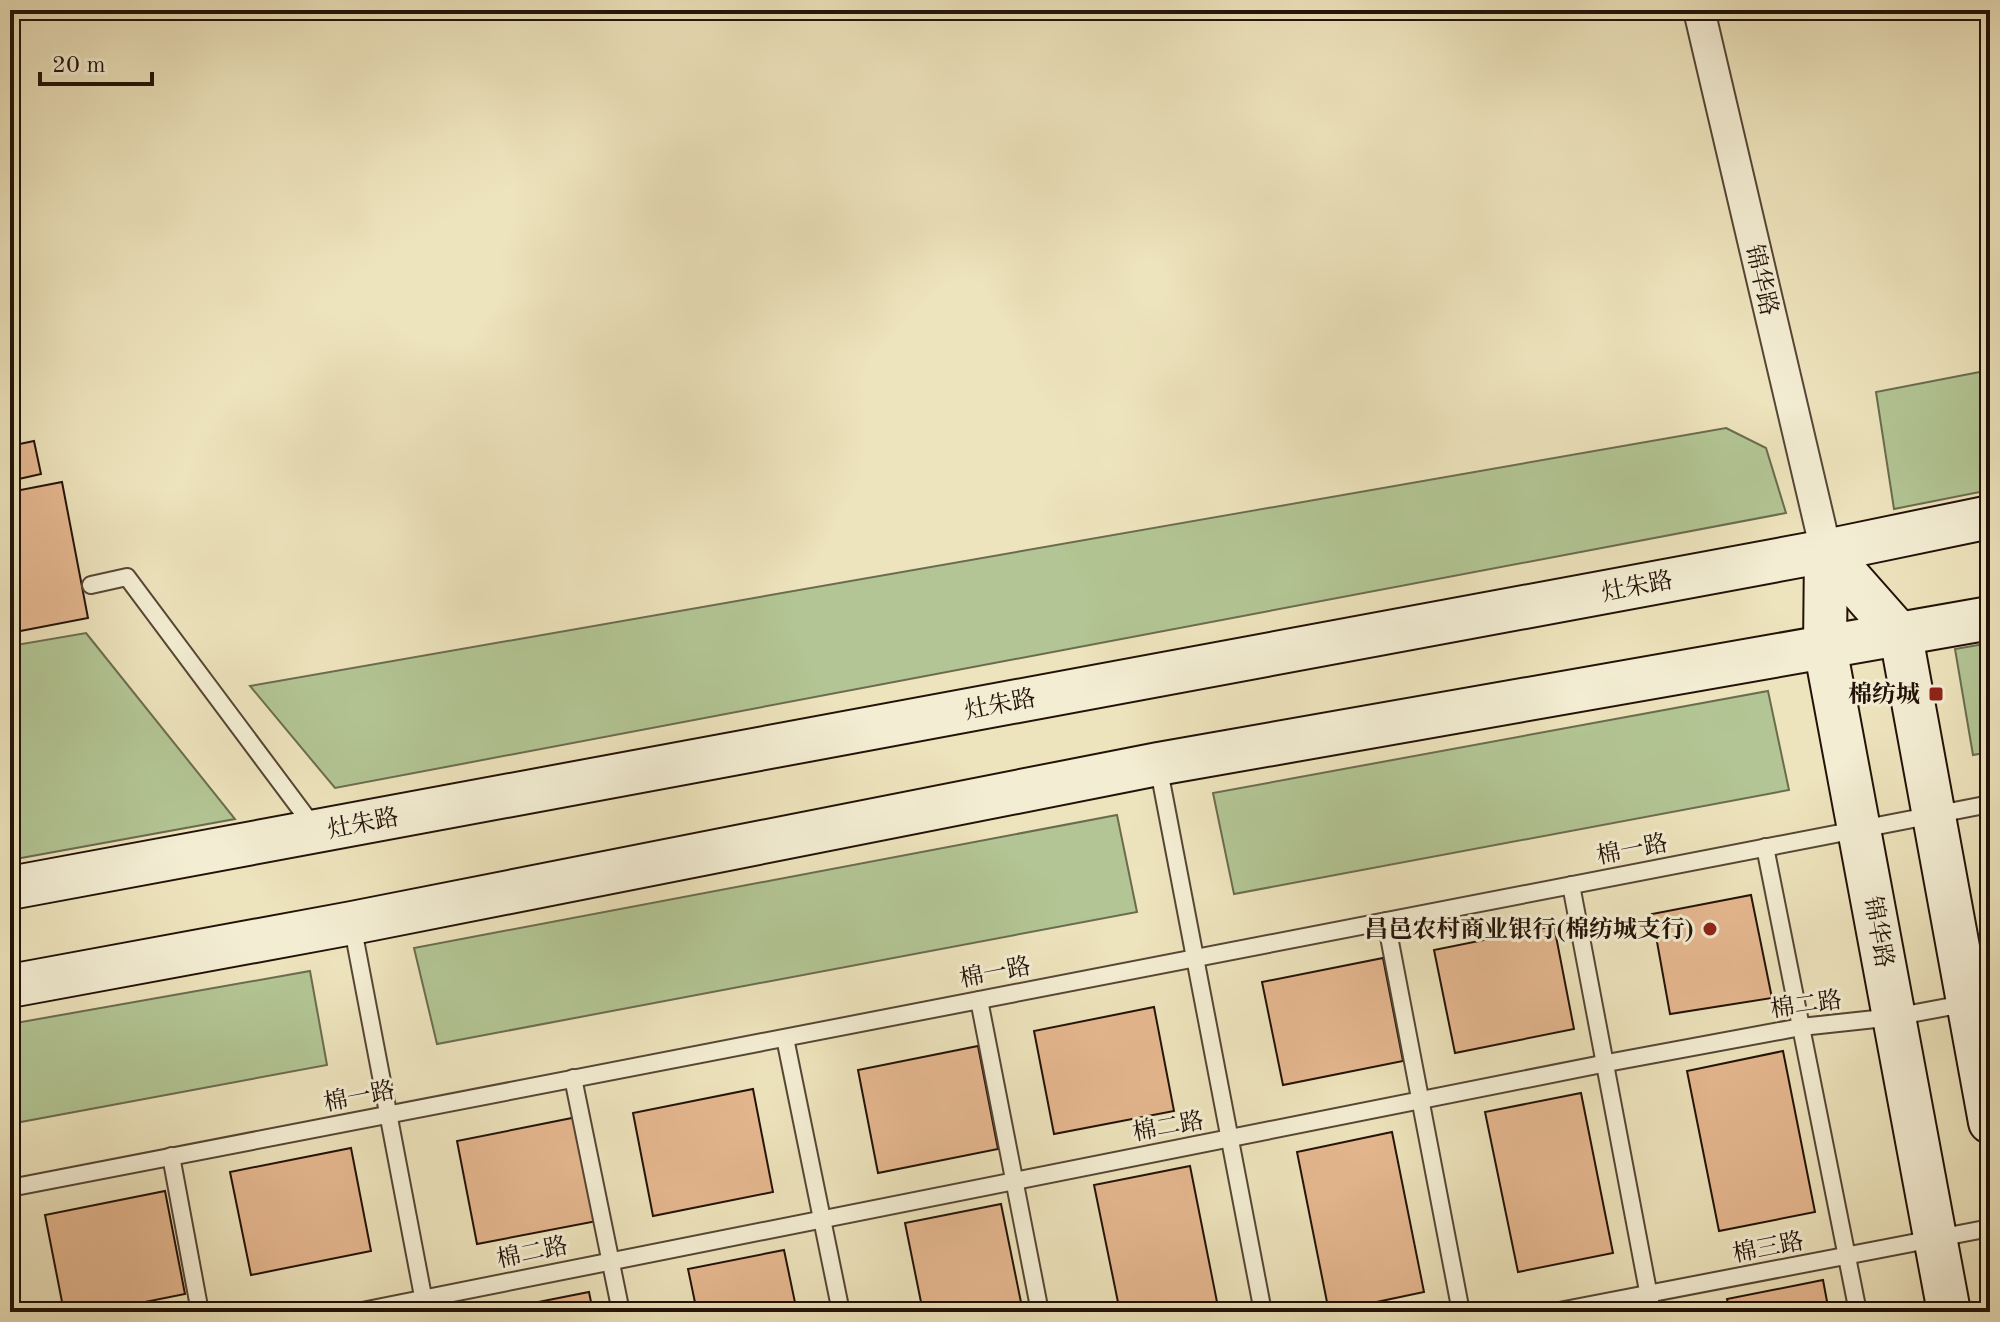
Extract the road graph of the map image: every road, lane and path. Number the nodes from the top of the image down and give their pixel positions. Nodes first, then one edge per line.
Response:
1 (1699, 10) edge
2 (1990, 517) edge
3 (1826, 551) junction
4 (91, 585) dead end
5 (1990, 618) edge
6 (1901, 636) junction
7 (1825, 647) junction
8 (1158, 764) junction
9 (1990, 804) edge
10 (1935, 814) junction
11 (1860, 829) junction
12 (317, 832) junction
13 (1765, 847) junction
14 (1571, 885) junction
15 (10, 888) edge
16 (1386, 921) junction
17 (352, 923) junction
18 (1195, 958) junction
19 (10, 986) edge
20 (979, 1000) junction
21 (1978, 1001) edge
22 (1894, 1017) junction
23 (1801, 1027) junction
24 (785, 1038) junction
25 (1607, 1063) junction
26 (573, 1078) junction
27 (1423, 1100) junction
28 (388, 1114) junction
29 (1990, 1122) edge
30 (1230, 1140) junction
31 (171, 1156) junction
32 (1013, 1179) junction
33 (10, 1188) edge
34 (822, 1218) junction
35 (1990, 1228) edge
36 (1935, 1239) junction
37 (1847, 1256) junction
38 (611, 1260) junction
39 (1649, 1294) junction
40 (425, 1306) edge
41 (200, 1312) edge
42 (357, 1312) edge
43 (621, 1312) edge
44 (841, 1312) edge
45 (1040, 1312) edge
46 (1263, 1312) edge
47 (1461, 1312) edge
48 (1554, 1312) edge
49 (1652, 1312) edge
50 (1858, 1312) edge
51 (1949, 1312) edge

1 - 3 street, 锦华路
2 - 3 main road, 灶朱路
3 - 6 main road, 锦华路
3 - 7 main road, 锦华路
3 - 12 main road, 灶朱路
4 - 12 lane
5 - 6 main road
6 - 7 main road
6 - 10 main road
7 - 8 main road
7 - 11 main road, 锦华路
8 - 17 main road
8 - 18 lane
9 - 10 lane, 棉一路
10 - 11 lane, 棉一路
10 - 21 main road
11 - 13 lane, 棉一路
11 - 22 main road, 锦华路
12 - 15 main road, 灶朱路
13 - 14 lane, 棉一路
13 - 23 lane
14 - 16 lane, 棉一路
14 - 25 lane
16 - 18 lane, 棉一路
16 - 27 lane
17 - 19 main road
17 - 28 lane
18 - 20 lane, 棉一路
18 - 30 lane
20 - 24 lane, 棉一路
20 - 32 lane
21 - 22 lane, 棉二路
21 - 29 main road
22 - 23 lane, 棉二路
22 - 36 main road, 锦华路
23 - 25 lane, 棉二路
23 - 37 lane
24 - 26 lane, 棉一路
24 - 34 lane
25 - 27 lane, 棉二路
25 - 39 lane
26 - 28 lane, 棉一路
26 - 38 lane
27 - 30 lane, 棉二路
27 - 47 lane
28 - 31 lane, 棉一路
28 - 40 lane
30 - 32 lane, 棉二路
30 - 46 lane
31 - 33 lane, 棉一路
31 - 41 lane
32 - 34 lane, 棉二路
32 - 45 lane
34 - 38 lane, 棉二路
34 - 44 lane
35 - 36 lane, 棉三路
36 - 37 lane, 棉三路
36 - 51 main road, 锦华路
37 - 39 lane, 棉三路
37 - 50 lane
38 - 40 lane, 棉二路
38 - 43 lane
39 - 48 lane, 棉三路
39 - 49 lane
40 - 42 lane, 棉二路

